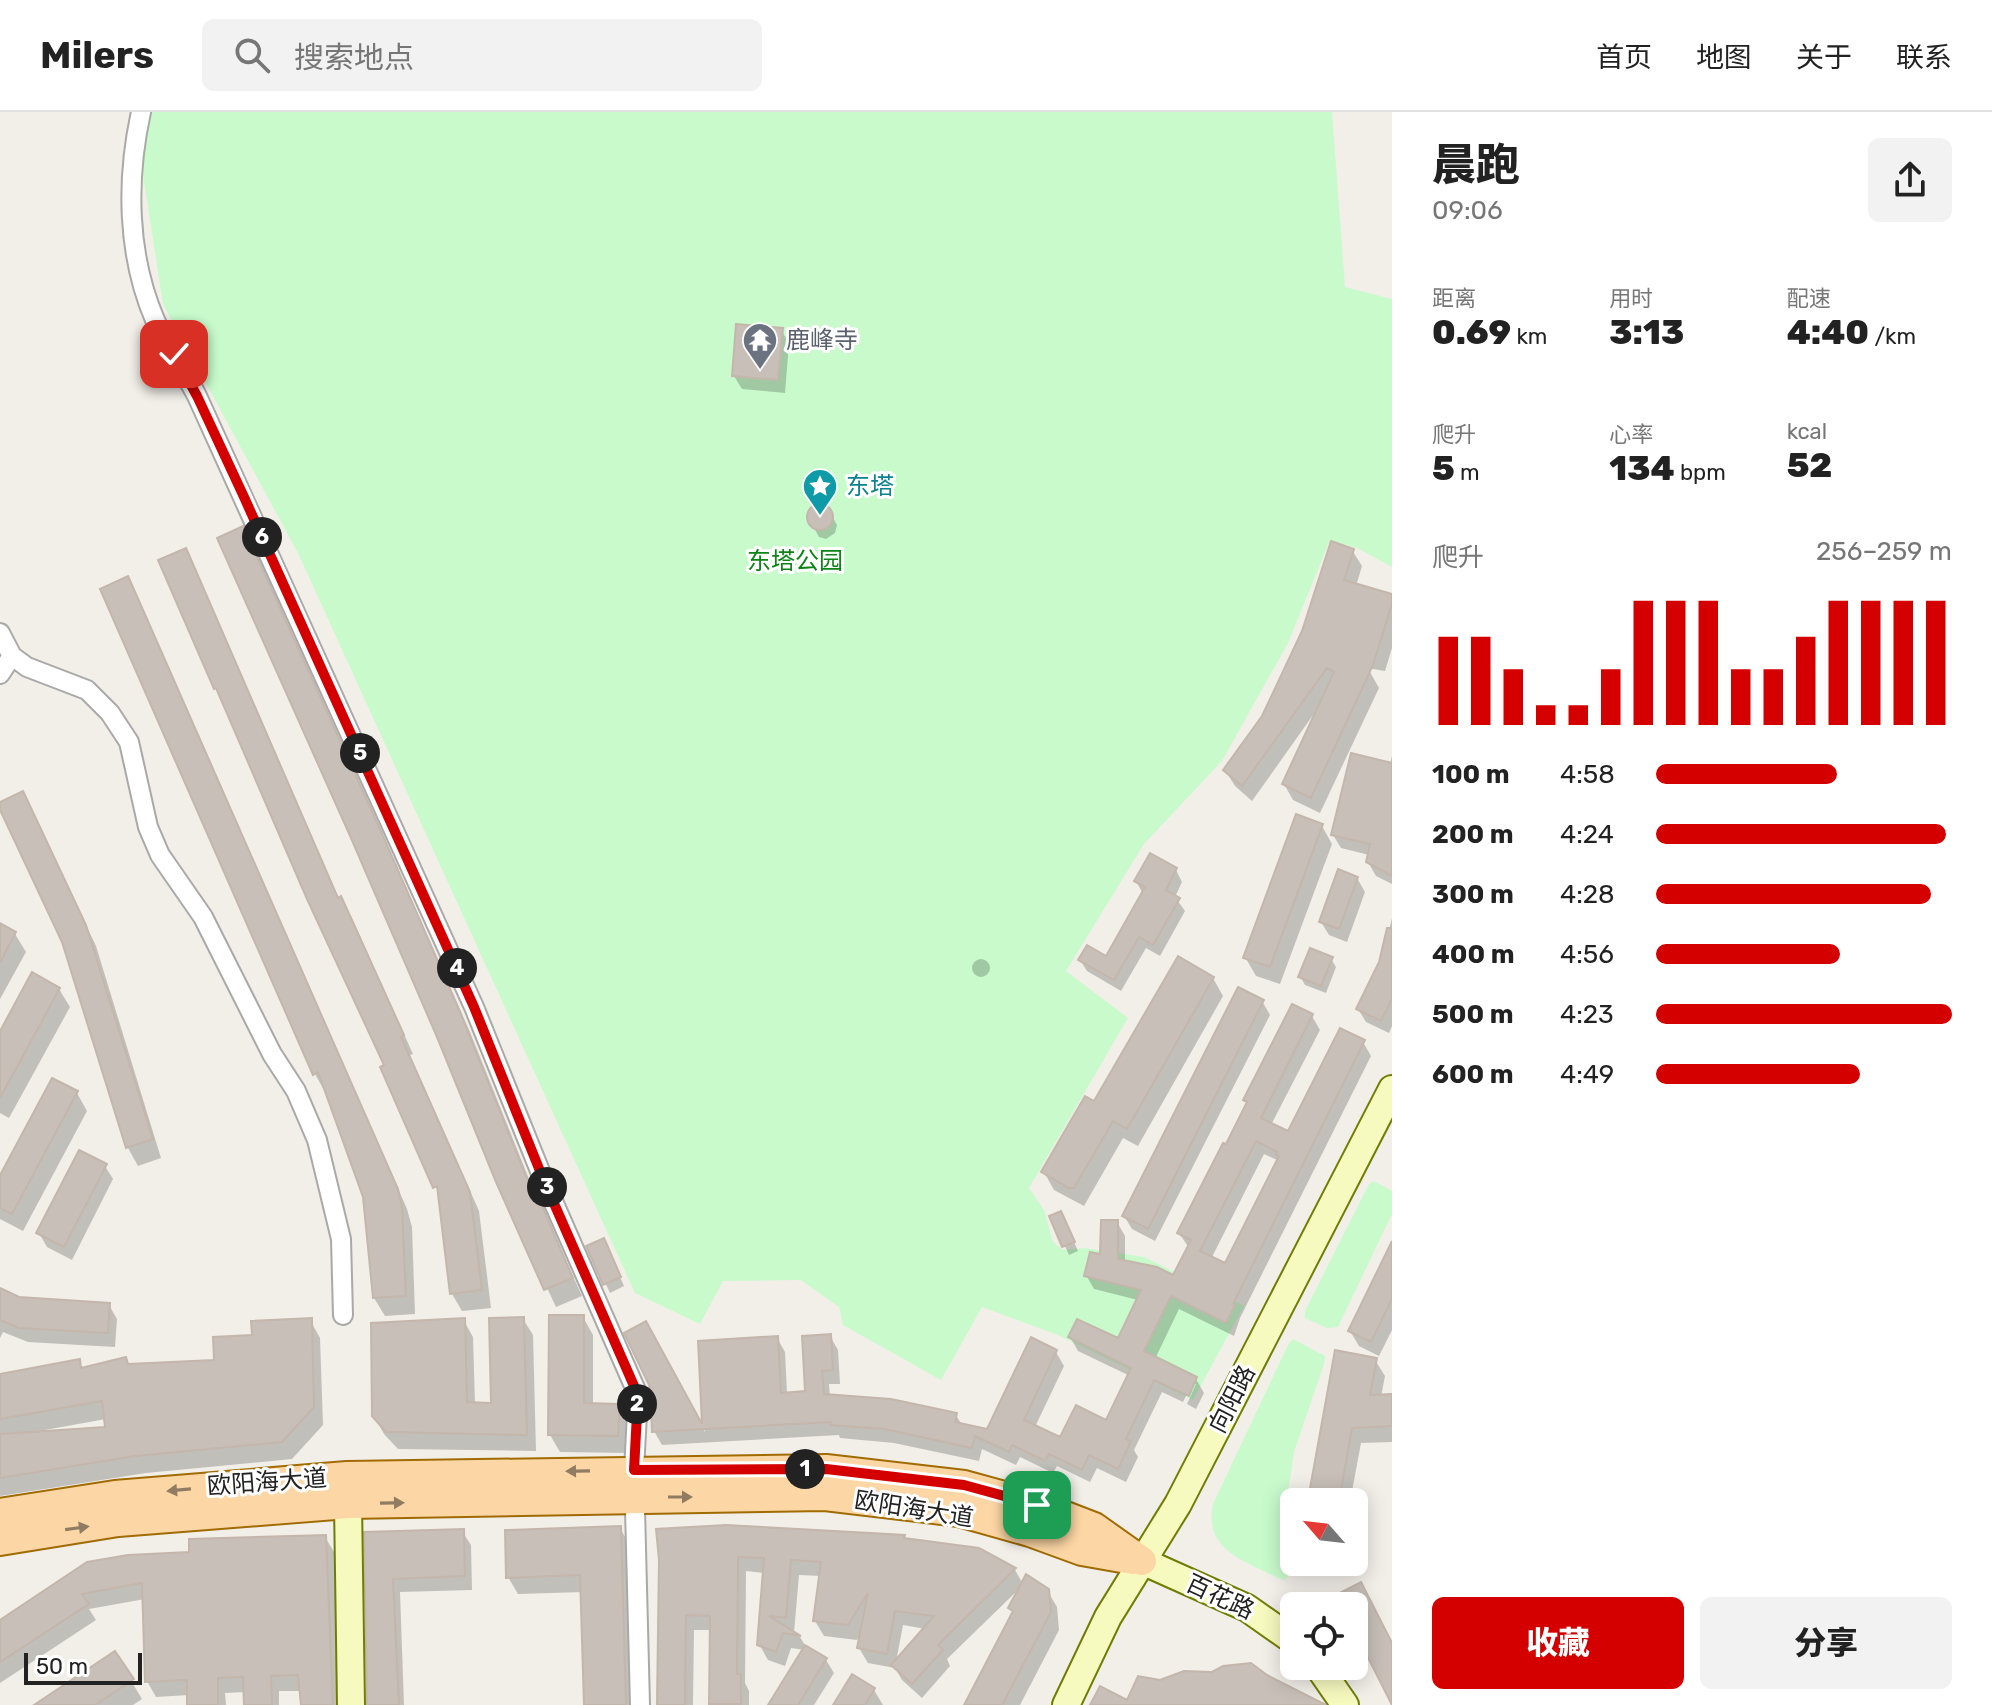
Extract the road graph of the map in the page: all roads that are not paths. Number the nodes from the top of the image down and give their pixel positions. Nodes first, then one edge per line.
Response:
1 (141, 112) edge
2 (0, 633) edge
3 (12, 656) junction
4 (0, 674) edge
5 (1392, 1089) edge
6 (343, 1315) dead end
7 (634, 1484) junction
8 (348, 1504) junction
9 (0, 1513) edge
10 (0, 1541) edge
11 (1142, 1561) junction
12 (1280, 1631) edge
13 (1328, 1680) edge
14 (351, 1705) edge
15 (640, 1705) edge
16 (1066, 1705) edge
17 (1345, 1705) edge

1 - 7 street
2 - 3 street
3 - 4 street
3 - 6 street
5 - 11 main road, 向阳路
8 -> 7 main road, 欧阳海大道
7 -> 9 main road, 欧阳海大道
7 - 11 main road, 欧阳海大道
7 - 15 street
10 -> 8 main road, 欧阳海大道
8 - 14 main road
11 - 12 main road, 百花路
11 - 16 main road, 向阳路
13 - 17 main road

